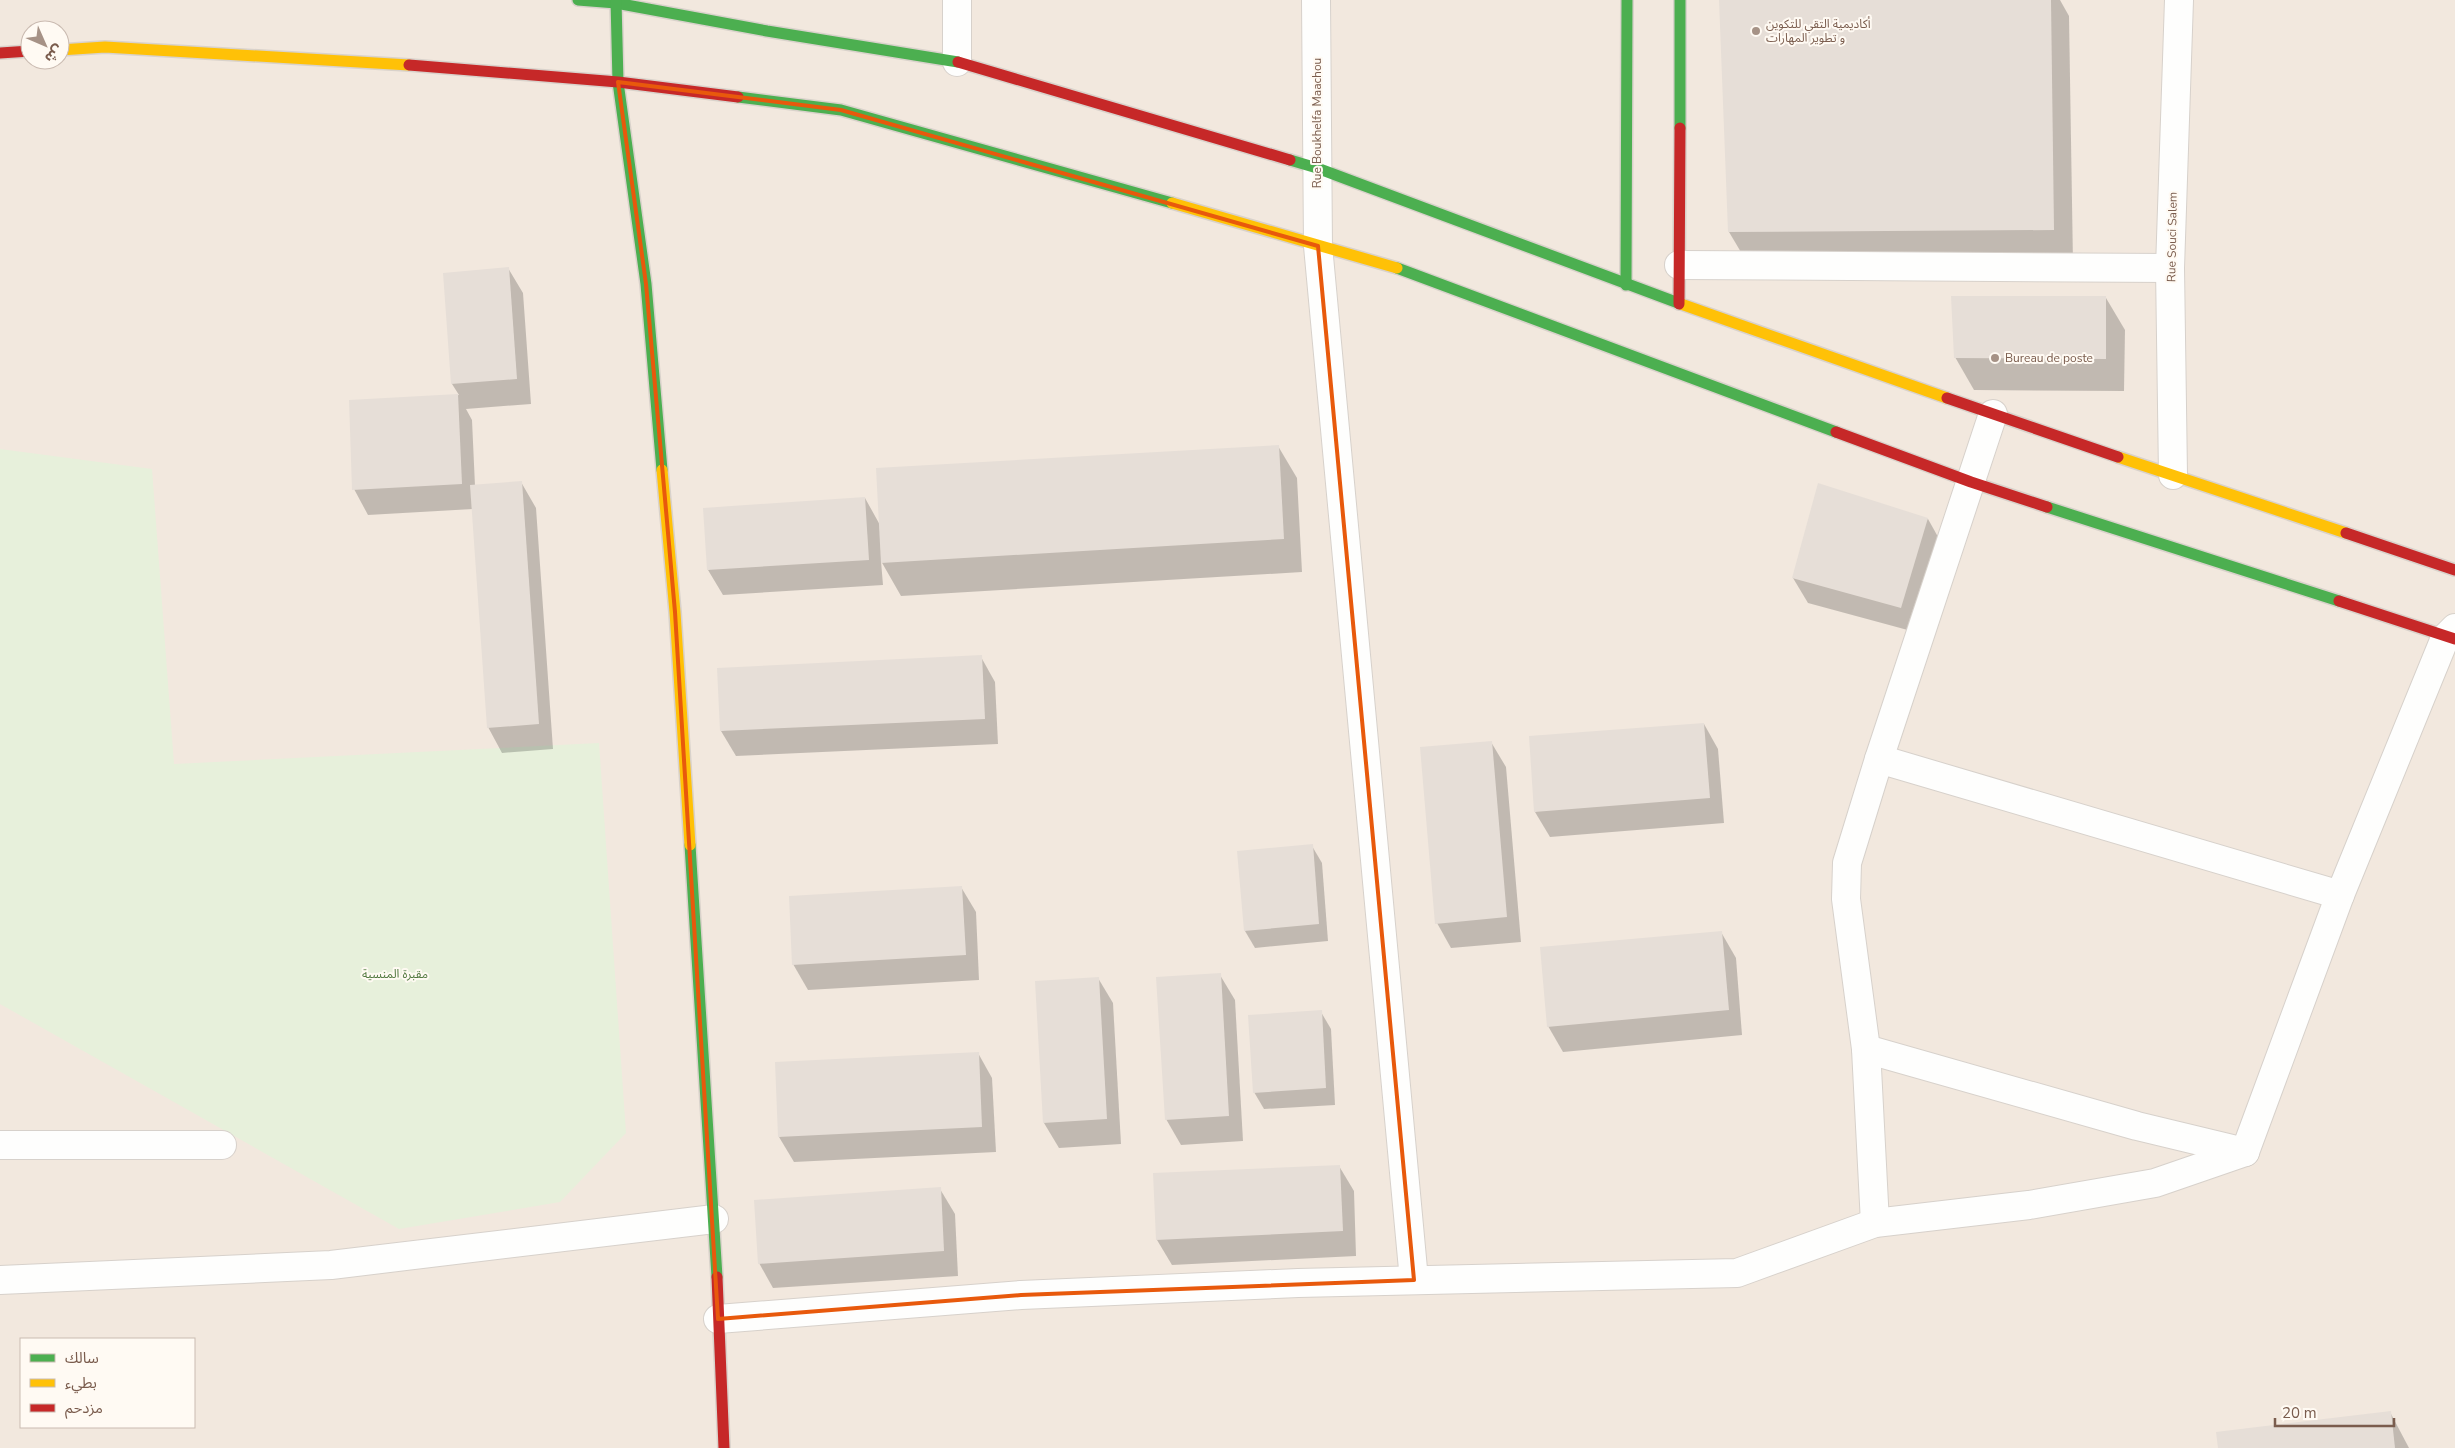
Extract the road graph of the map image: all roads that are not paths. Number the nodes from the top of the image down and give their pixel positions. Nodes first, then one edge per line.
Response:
1 (578, 0) edge
2 (957, 0) edge
3 (1316, 0) edge
4 (1627, 0) edge
5 (1680, 0) edge
6 (2179, 0) edge
7 (616, 2) edge
8 (70, 49) edge
9 (20, 52) edge
10 (0, 53) edge
11 (957, 62) junction
12 (618, 82) junction
13 (1317, 168) junction
14 (1318, 246) junction
15 (1679, 265) junction
16 (2170, 268) junction
17 (1626, 285) junction
18 (1679, 304) junction
19 (1993, 414) junction
20 (2173, 475) junction
21 (1971, 482) junction
22 (2455, 570) edge
23 (2452, 635) edge
24 (1879, 759) junction
25 (2340, 895) junction
26 (1866, 1049) junction
27 (0, 1145) edge
28 (222, 1145) dead end
29 (2245, 1152) junction
30 (714, 1220) junction
31 (1875, 1223) junction
32 (0, 1280) edge
33 (1414, 1280) junction
34 (718, 1319) junction
35 (724, 1448) edge

1 - 7 main road
2 - 11 street
3 - 13 street, Rue Boukhelfa Maachou
4 - 17 main road
5 - 15 main road
6 - 16 street, Rue Souci Salem
7 - 11 main road
7 - 12 main road
8 - 12 main road
9 - 10 main road
11 - 13 main road
12 - 14 main road
12 - 30 main road
13 - 14 street, Rue Boukhelfa Maachou
13 - 17 main road
14 - 21 main road
14 - 33 street, Rue Boukhelfa Maachou
15 - 16 street
15 - 18 main road
16 - 20 street, Rue Souci Salem
17 - 18 main road
18 - 19 main road
19 - 20 main road
19 - 21 street
20 - 22 main road
21 - 23 main road
21 - 24 street
23 - 25 street
24 - 25 street
24 - 26 street
25 - 29 street
26 - 29 street
26 - 31 street
27 - 28 street
29 - 31 street
30 - 32 street
30 - 34 main road
31 - 33 street
33 - 34 street
34 - 35 main road

